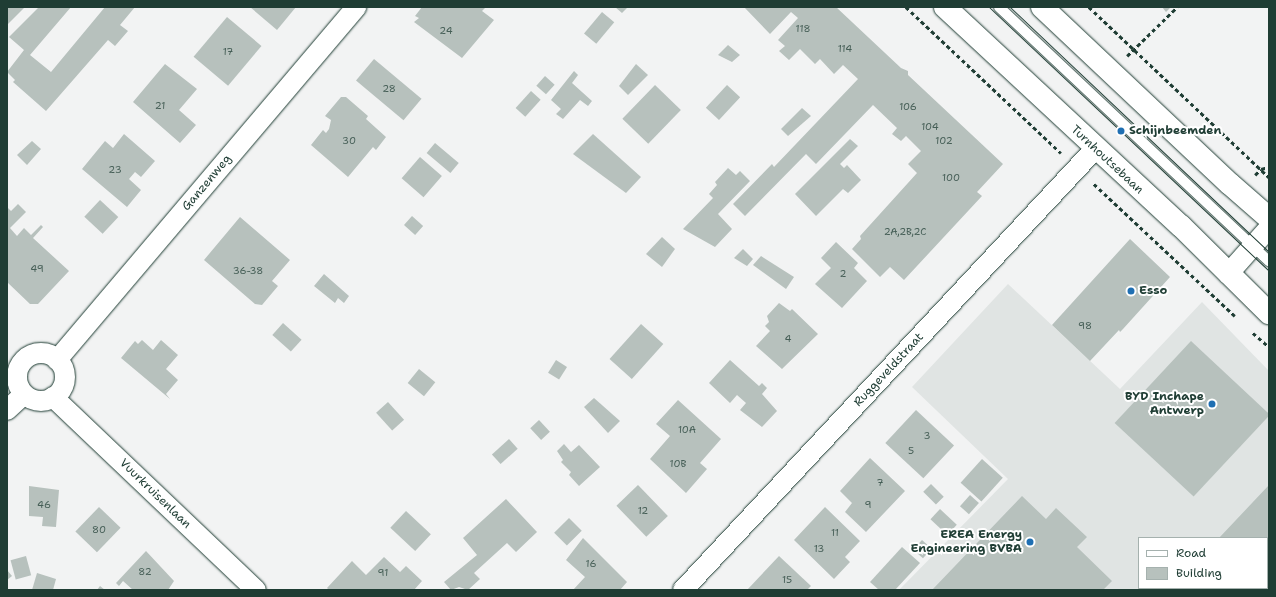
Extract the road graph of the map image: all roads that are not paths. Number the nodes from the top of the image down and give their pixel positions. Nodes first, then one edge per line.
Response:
1 (356, 7) edge
2 (945, 7) edge
3 (999, 7) edge
4 (1042, 7) edge
5 (1096, 150) junction
6 (1269, 218) edge
7 (1269, 228) edge
8 (1253, 246) junction
9 (1269, 261) edge
10 (1228, 274) junction
11 (1269, 313) edge
12 (13, 360) edge
13 (57, 360) junction
14 (24, 394) junction
15 (53, 397) junction
16 (7, 410) edge
17 (256, 590) edge
18 (683, 590) edge

1 - 13 street, Ganzenweg
2 - 5 main road, Turnhoutsebaan
3 - 8 lane
4 - 6 main road
5 - 10 main road, Turnhoutsebaan
5 - 18 street, Ruggeveldstraat
7 - 8 street
8 - 9 lane
8 - 10 street
10 - 11 main road, Turnhoutsebaan
12 - 13 street
12 - 14 street
13 - 15 street
14 - 15 street
14 - 16 street
15 - 17 street, Vuurkruisenlaan

